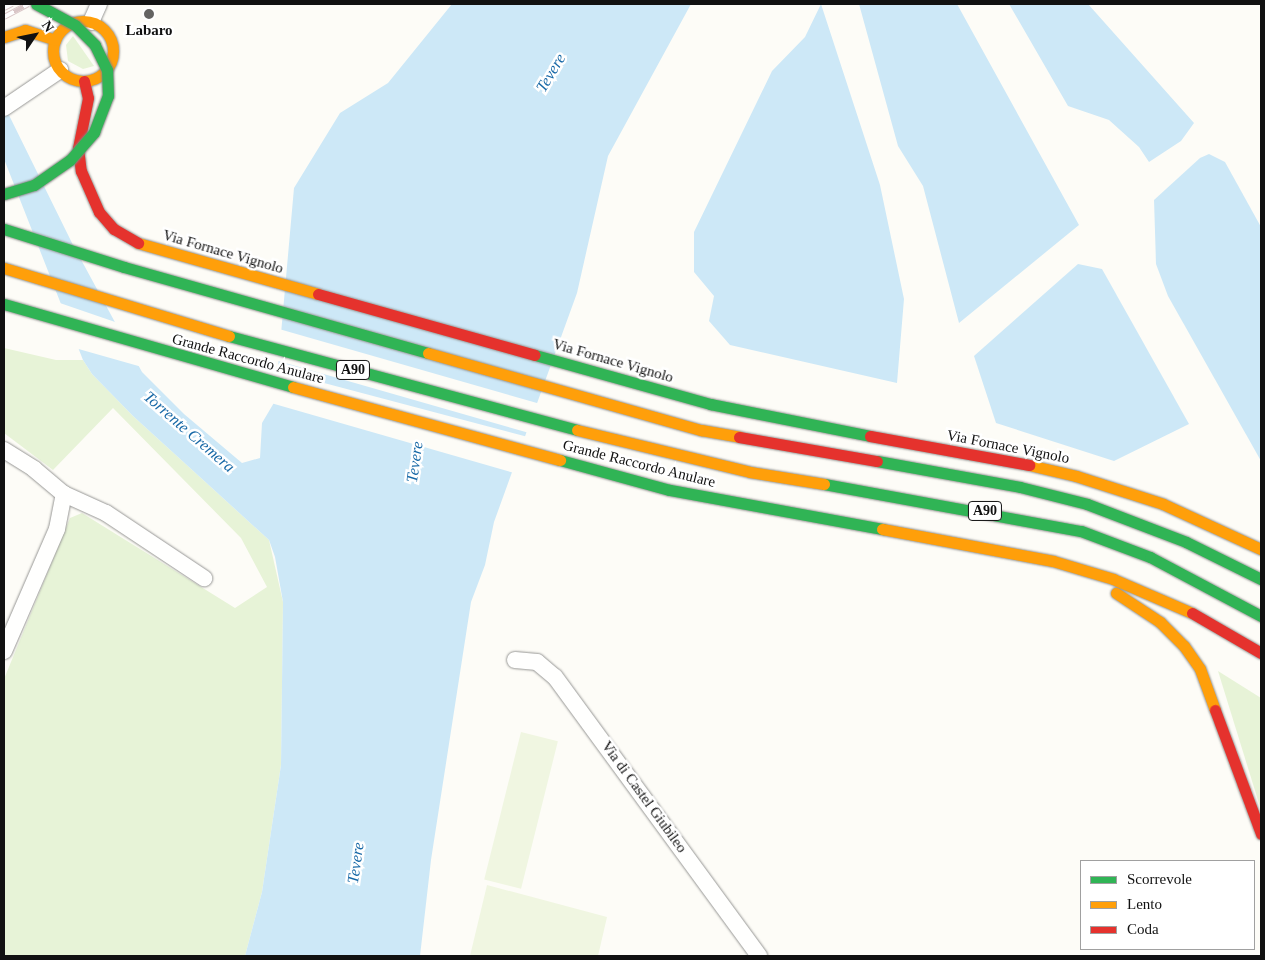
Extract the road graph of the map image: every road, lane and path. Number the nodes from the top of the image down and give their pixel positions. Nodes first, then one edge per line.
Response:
1 (36, 4) edge
2 (99, 4) edge
3 (91, 22) junction
4 (4, 37) edge
5 (55, 40) junction
6 (60, 70) junction
7 (84, 81) junction
8 (4, 108) edge
9 (4, 194) edge
10 (4, 229) edge
11 (4, 268) edge
12 (6, 305) edge
13 (4, 450) edge
14 (64, 494) junction
15 (1261, 549) edge
16 (1053, 560) junction
17 (204, 578) dead end
18 (1261, 579) edge
19 (1261, 616) edge
20 (4, 651) edge
21 (1261, 653) edge
22 (515, 660) dead end
23 (1261, 834) edge
24 (759, 956) edge

1 - 9 main road, bridge
2 - 3 street
3 - 5 main road
3 - 7 main road
4 - 5 main road
5 - 6 main road
6 - 7 main road
6 - 8 street
7 - 15 main road, Via Fornace Vignolo
10 - 18 main road
11 - 19 main road, Grande Raccordo Anulare / A90
12 - 16 main road, Grande Raccordo Anulare / A90
13 - 14 street
14 - 17 street
14 - 20 street
16 - 21 main road, Grande Raccordo Anulare / A90
16 - 23 main road
22 - 24 street, Via di Castel Giubileo

